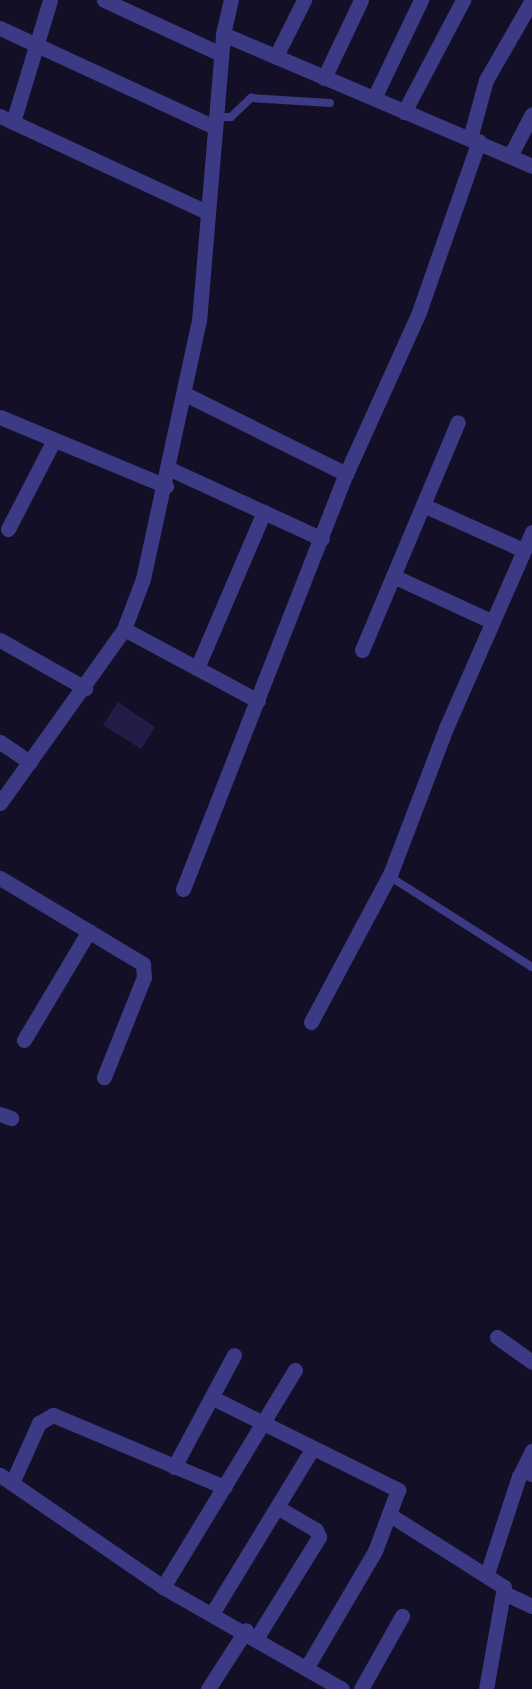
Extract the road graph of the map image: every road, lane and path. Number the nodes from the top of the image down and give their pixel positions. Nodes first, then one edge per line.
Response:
1 (51, 0) edge
2 (104, 0) edge
3 (231, 0) edge
4 (304, 0) edge
5 (361, 0) edge
6 (420, 0) edge
7 (463, 0) edge
8 (532, 0) edge
9 (0, 28) edge
10 (223, 34) junction
11 (36, 45) junction
12 (221, 54) junction
13 (276, 56) junction
14 (324, 78) junction
15 (374, 98) junction
16 (330, 103) dead end
17 (405, 112) junction
18 (532, 114) edge
19 (6, 119) edge
20 (215, 122) junction
21 (475, 139) junction
22 (510, 156) junction
23 (532, 166) edge
24 (207, 212) junction
25 (185, 394) junction
26 (0, 417) edge
27 (458, 422) dead end
28 (54, 440) junction
29 (170, 470) junction
30 (346, 474) junction
31 (166, 486) junction
32 (423, 505) junction
33 (264, 512) junction
34 (8, 529) dead end
35 (532, 532) edge
36 (322, 539) junction
37 (523, 550) junction
38 (393, 576) junction
39 (491, 621) junction
40 (124, 629) junction
41 (0, 640) edge
42 (362, 650) dead end
43 (197, 668) junction
44 (85, 688) junction
45 (258, 701) junction
46 (0, 742) edge
47 (30, 762) junction
48 (0, 803) edge
49 (389, 876) junction
50 (0, 878) edge
51 (183, 889) dead end
52 (89, 931) junction
53 (532, 967) edge
54 (311, 1022) dead end
55 (24, 1040) dead end
56 (104, 1077) dead end
57 (497, 1337) dead end
58 (234, 1355) dead end
59 (532, 1362) edge
60 (295, 1370) dead end
61 (213, 1398) junction
62 (262, 1423) junction
63 (312, 1449) junction
64 (532, 1450) edge
65 (174, 1467) junction
66 (527, 1474) edge
67 (6, 1479) edge
68 (224, 1487) junction
69 (277, 1508) junction
70 (390, 1515) junction
71 (487, 1574) junction
72 (162, 1587) junction
73 (504, 1593) junction
74 (532, 1606) edge
75 (213, 1612) junction
76 (402, 1616) dead end
77 (251, 1634) junction
78 (306, 1667) junction
79 (208, 1689) edge
80 (342, 1689) edge
81 (362, 1689) edge
82 (486, 1689) edge

1 - 11 street
2 - 12 street
3 - 10 street
4 - 13 street
5 - 14 street
6 - 15 street
7 - 17 street
8 - 21 street
9 - 11 street
10 - 12 street
10 - 13 street
11 - 19 street
11 - 20 street
12 - 20 street
13 - 14 street
14 - 15 street
15 - 17 street
16 - 20 lane
17 - 21 street
18 - 22 street
19 - 24 street
20 - 24 street
21 - 22 street
21 - 30 street
22 - 23 street
24 - 25 street
25 - 29 street
25 - 30 street
26 - 28 street
27 - 32 street
28 - 31 street
28 - 34 street
29 - 31 street
29 - 33 street
30 - 36 street
31 - 40 street
32 - 37 street
32 - 38 street
33 - 36 street
33 - 43 street
35 - 37 street
36 - 45 street
37 - 39 street
38 - 39 street
38 - 42 street
39 - 49 street
40 - 43 street
40 - 44 street
41 - 44 street
43 - 45 street
44 - 47 street
45 - 51 street
46 - 47 street
47 - 48 street
49 - 53 lane
49 - 54 street
50 - 52 street
52 - 55 street
52 - 56 street
57 - 59 street
58 - 61 street
60 - 62 street
61 - 62 street
61 - 65 street
62 - 63 street
62 - 68 street
63 - 69 street
63 - 70 street
64 - 66 street
65 - 67 street
65 - 68 street
66 - 71 street
67 - 72 street
68 - 72 street
69 - 75 street
69 - 77 street
70 - 71 street
70 - 78 street
71 - 73 street
72 - 75 street
73 - 74 street
73 - 82 street
75 - 77 street
76 - 81 street
77 - 78 street
77 - 79 street
78 - 80 street

